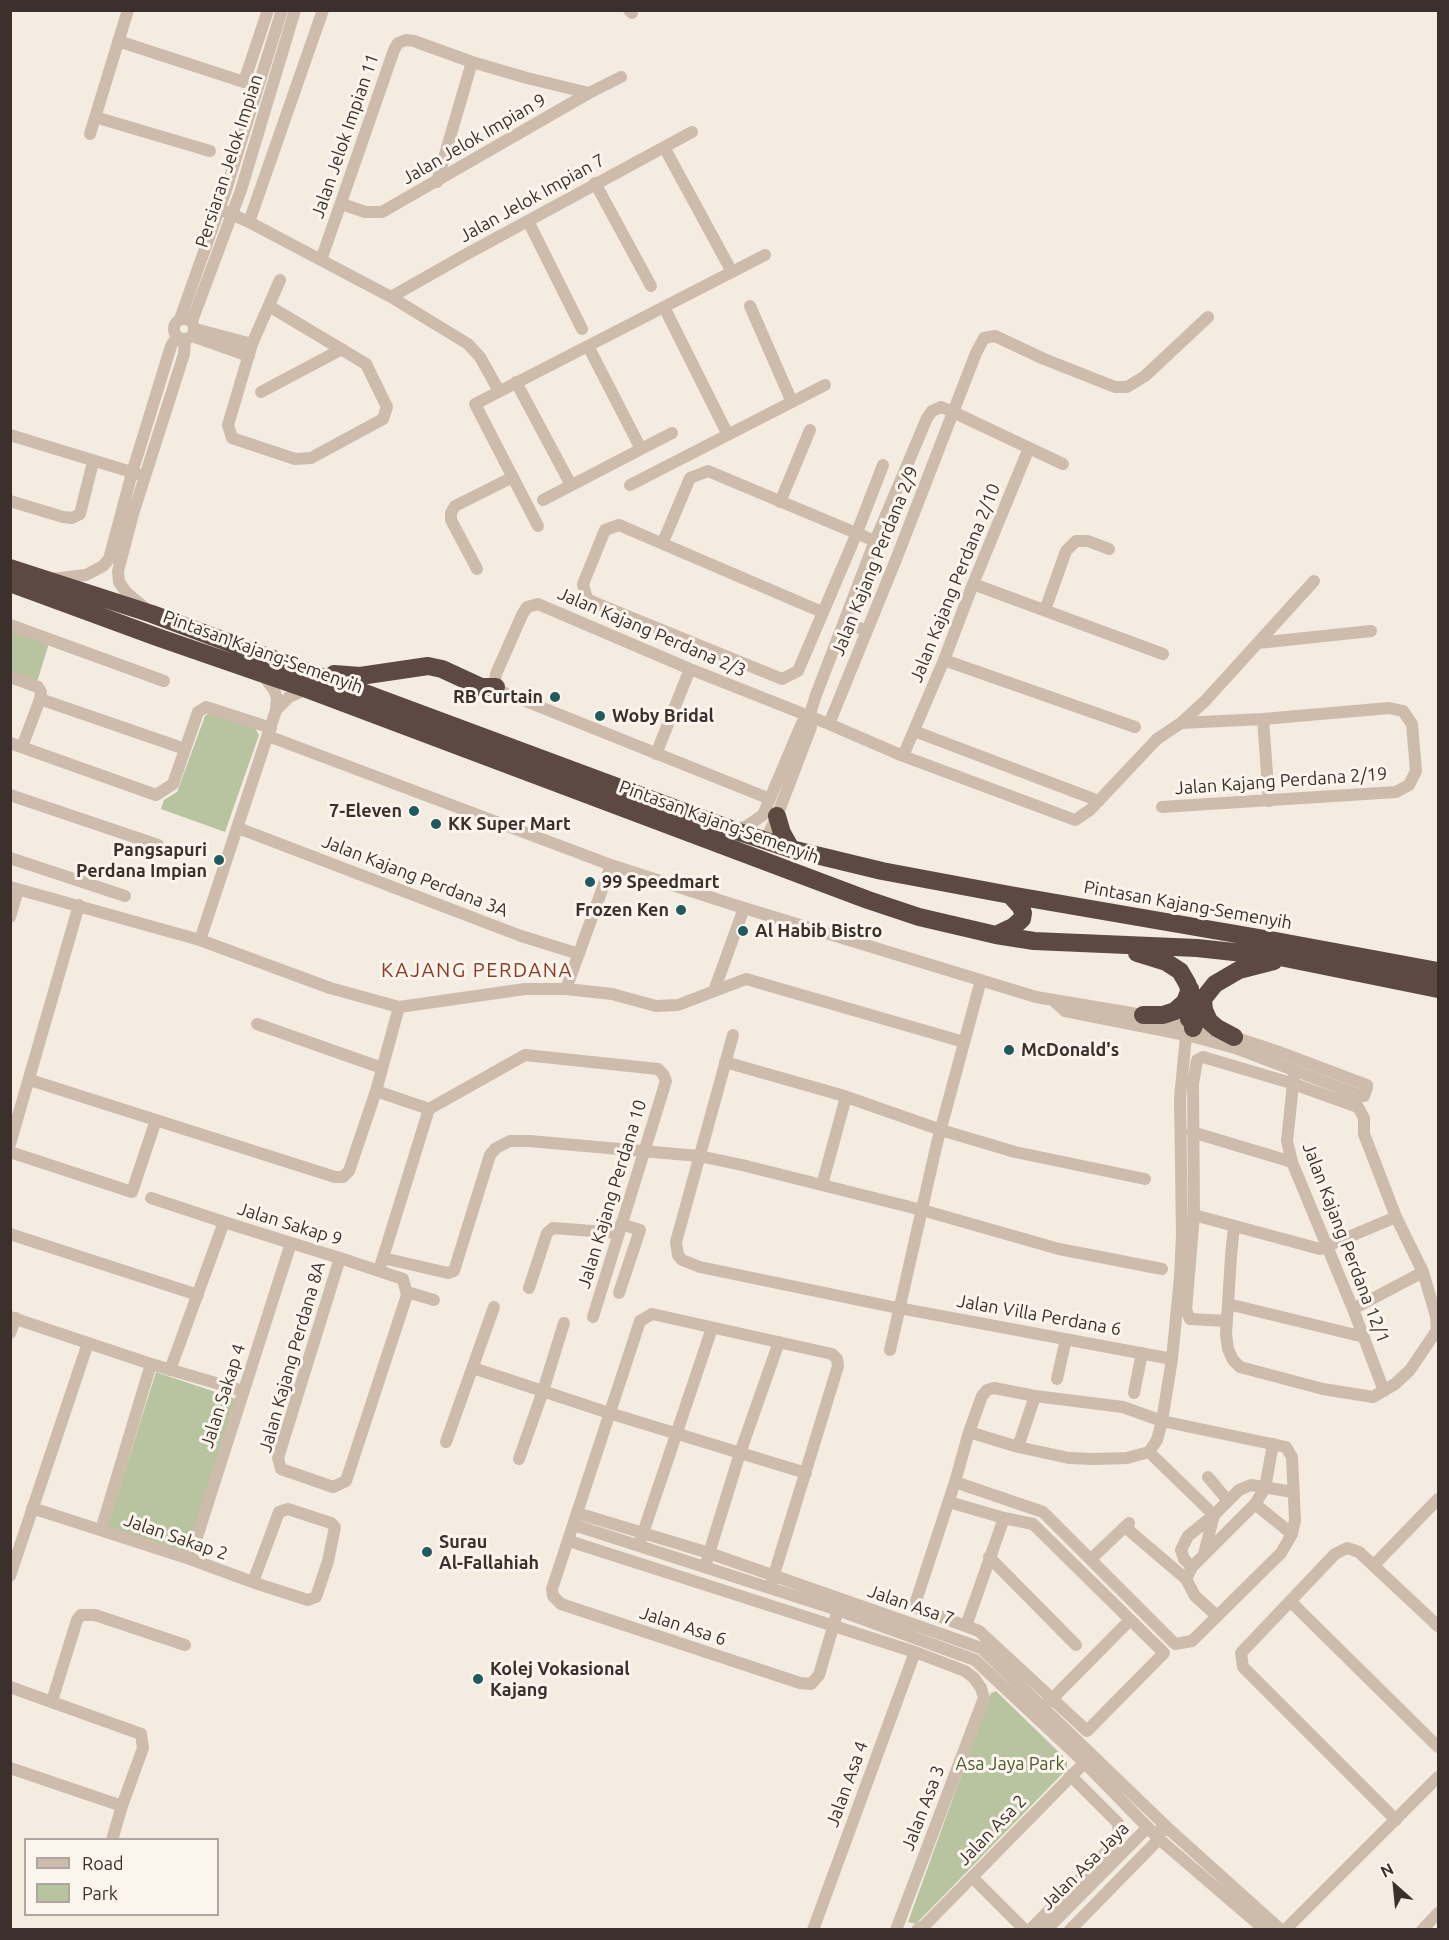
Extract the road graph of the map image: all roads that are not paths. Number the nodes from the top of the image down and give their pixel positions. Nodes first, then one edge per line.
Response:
1 (128, 10) edge
2 (268, 10) edge
3 (323, 10) edge
4 (289, 12) edge
5 (118, 41) junction
6 (472, 62) junction
7 (621, 77) dead end
8 (589, 93) junction
9 (95, 117) junction
10 (692, 132) dead end
11 (90, 135) dead end
12 (664, 147) junction
13 (210, 151) dead end
14 (437, 182) junction
15 (596, 183) junction
16 (342, 204) junction
17 (220, 209) junction
18 (232, 214) junction
19 (528, 221) junction
20 (249, 222) junction
21 (765, 255) dead end
22 (321, 260) junction
23 (732, 272) junction
24 (280, 280) dead end
25 (651, 286) dead end
26 (391, 297) junction
27 (269, 306) junction
28 (664, 306) junction
29 (750, 306) dead end
30 (1208, 317) dead end
31 (582, 329) dead end
32 (187, 330) junction
33 (588, 346) junction
34 (342, 349) junction
35 (250, 350) junction
36 (516, 382) junction
37 (825, 385) dead end
38 (499, 391) junction
39 (261, 392) dead end
40 (792, 402) junction
41 (953, 412) junction
42 (810, 430) dead end
43 (672, 433) dead end
44 (10, 435) edge
45 (728, 435) junction
46 (1029, 448) junction
47 (641, 449) junction
48 (93, 462) junction
49 (1063, 464) dead end
50 (882, 465) dead end
51 (132, 473) junction
52 (145, 476) junction
53 (513, 477) junction
54 (571, 485) junction
55 (630, 485) dead end
56 (543, 500) dead end
57 (10, 501) edge
58 (780, 502) junction
59 (538, 526) dead end
60 (856, 534) junction
61 (663, 542) junction
62 (875, 542) junction
63 (1109, 549) dead end
64 (10, 568) edge
65 (477, 569) dead end
66 (45, 580) junction
67 (1314, 581) dead end
68 (10, 583) edge
69 (973, 584) junction
70 (1045, 610) junction
71 (822, 612) junction
72 (152, 614) junction
73 (844, 622) junction
74 (10, 625) edge
75 (867, 631) junction
76 (1371, 631) dead end
77 (1258, 644) junction
78 (1163, 654) dead end
79 (944, 660) junction
80 (690, 669) junction
81 (260, 672) junction
82 (10, 677) edge
83 (164, 681) dead end
84 (310, 681) junction
85 (496, 687) junction
86 (40, 699) junction
87 (276, 710) junction
88 (809, 717) junction
89 (1263, 719) junction
90 (1181, 723) junction
91 (829, 724) junction
92 (1136, 727) dead end
93 (914, 731) junction
94 (270, 732) junction
95 (16, 745) edge
96 (185, 749) junction
97 (656, 754) junction
98 (903, 756) junction
99 (10, 795) edge
100 (770, 799) junction
101 (1099, 801) junction
102 (1269, 801) junction
103 (1161, 807) dead end
104 (777, 816) junction
105 (238, 828) junction
106 (733, 830) junction
107 (765, 841) junction
108 (158, 844) dead end
109 (791, 849) junction
110 (10, 858) edge
111 (611, 865) junction
112 (14, 888) edge
113 (1010, 895) junction
114 (125, 896) dead end
115 (79, 905) junction
116 (744, 908) junction
117 (10, 916) edge
118 (996, 935) junction
119 (200, 940) junction
120 (1131, 946) junction
121 (579, 954) junction
122 (1280, 957) junction
123 (1438, 971) edge
124 (981, 980) junction
125 (566, 988) junction
126 (1438, 989) edge
127 (714, 991) junction
128 (1197, 994) junction
129 (1054, 1000) junction
130 (399, 1007) junction
131 (1143, 1016) junction
132 (257, 1024) dead end
133 (1189, 1031) junction
134 (733, 1035) dead end
135 (1234, 1037) junction
136 (964, 1042) junction
137 (1282, 1053) junction
138 (725, 1062) junction
139 (1315, 1065) junction
140 (382, 1068) junction
141 (1295, 1070) junction
142 (30, 1080) junction
143 (1291, 1083) junction
144 (376, 1091) junction
145 (846, 1097) junction
146 (17, 1101) edge
147 (429, 1109) junction
148 (156, 1120) junction
149 (941, 1130) junction
150 (1192, 1132) junction
151 (10, 1144) edge
152 (645, 1151) junction
153 (10, 1152) edge
154 (699, 1156) junction
155 (1292, 1162) junction
156 (1145, 1179) dead end
157 (822, 1185) junction
158 (151, 1198) dead end
159 (922, 1210) junction
160 (1194, 1215) junction
161 (1396, 1217) junction
162 (224, 1222) junction
163 (1234, 1226) junction
164 (620, 1229) junction
165 (10, 1234) edge
166 (291, 1243) junction
167 (1328, 1247) junction
168 (340, 1258) junction
169 (383, 1258) junction
170 (1162, 1269) dead end
171 (379, 1271) junction
172 (1424, 1272) junction
173 (529, 1288) dead end
174 (407, 1293) junction
175 (619, 1293) dead end
176 (198, 1296) junction
177 (434, 1300) dead end
178 (1228, 1304) junction
179 (494, 1307) dead end
180 (899, 1308) junction
181 (1353, 1309) junction
182 (593, 1317) dead end
183 (13, 1318) edge
184 (1227, 1321) junction
185 (564, 1323) dead end
186 (712, 1328) junction
187 (10, 1334) edge
188 (1364, 1337) junction
189 (1066, 1339) junction
190 (779, 1342) junction
191 (88, 1343) junction
192 (890, 1350) dead end
193 (1142, 1353) junction
194 (1172, 1359) junction
195 (151, 1364) junction
196 (473, 1368) junction
197 (170, 1370) junction
198 (1057, 1379) dead end
199 (243, 1391) junction
200 (543, 1391) junction
201 (1384, 1391) junction
202 (1134, 1393) dead end
203 (1035, 1396) junction
204 (609, 1413) junction
205 (1162, 1421) junction
206 (676, 1432) junction
207 (969, 1432) junction
208 (446, 1442) dead end
209 (1273, 1444) junction
210 (1018, 1447) junction
211 (1149, 1452) junction
212 (740, 1453) junction
213 (519, 1459) dead end
214 (806, 1473) junction
215 (1208, 1477) dead end
216 (955, 1482) junction
217 (1265, 1488) junction
218 (1293, 1492) junction
219 (1438, 1499) edge
220 (1228, 1501) junction
221 (949, 1502) junction
222 (1255, 1504) junction
223 (32, 1508) junction
224 (1214, 1515) junction
225 (1004, 1518) junction
226 (576, 1519) junction
227 (101, 1530) junction
228 (643, 1533) junction
229 (1292, 1534) junction
230 (569, 1540) junction
231 (639, 1545) junction
232 (710, 1553) junction
233 (1204, 1555) junction
234 (989, 1557) junction
235 (190, 1559) junction
236 (1091, 1559) junction
237 (1374, 1565) junction
238 (705, 1566) junction
239 (1102, 1570) junction
240 (1189, 1573) junction
241 (10, 1576) edge
242 (1091, 1581) junction
243 (253, 1582) junction
244 (772, 1582) junction
245 (1290, 1601) junction
246 (838, 1610) junction
247 (1217, 1616) junction
248 (1130, 1620) junction
249 (834, 1626) junction
250 (966, 1626) junction
251 (1438, 1626) edge
252 (908, 1629) junction
253 (185, 1645) dead end
254 (1076, 1645) dead end
255 (915, 1652) junction
256 (999, 1674) junction
257 (10, 1687) edge
258 (981, 1688) junction
259 (1053, 1698) junction
260 (52, 1701) junction
261 (1040, 1712) junction
262 (1438, 1747) edge
263 (1088, 1759) junction
264 (10, 1767) edge
265 (1070, 1775) junction
266 (1438, 1777) edge
267 (122, 1806) junction
268 (1154, 1815) junction
269 (1396, 1820) junction
270 (1155, 1831) junction
271 (1171, 1831) junction
272 (112, 1838) edge
273 (972, 1876) junction
274 (1438, 1913) edge
275 (897, 1927) edge
276 (813, 1929) edge
277 (911, 1929) edge
278 (917, 1929) edge
279 (1025, 1929) edge
280 (1030, 1929) edge
281 (1047, 1929) edge
282 (1070, 1929) edge
283 (1265, 1929) edge
284 (1283, 1929) edge
285 (1422, 1929) edge

1 - 5 street
2 - 5 street
3 - 20 street
4 - 17 street, Persiaran Jelok Impian
4 - 18 street, Persiaran Jelok Impian
5 - 9 street
6 - 8 street, Jalan Jelok Impian 11
6 - 14 street
6 - 16 street, Jalan Jelok Impian 11
7 - 8 street, Jalan Jelok Impian 9
8 - 14 street, Jalan Jelok Impian 9
9 - 11 street
9 - 13 street
10 - 12 street, Jalan Jelok Impian 7
12 - 15 street, Jalan Jelok Impian 7
12 - 23 street
14 - 16 street, Jalan Jelok Impian 9
15 - 19 street, Jalan Jelok Impian 7
15 - 25 street
16 - 22 street, Jalan Jelok Impian 11
17 - 18 street
17 - 32 street, Persiaran Jelok Impian
18 - 20 street
18 - 32 street, Persiaran Jelok Impian
19 - 26 street, Jalan Jelok Impian 7
19 - 31 street
20 - 22 street
21 - 23 street
22 - 26 street
23 - 28 street
24 - 27 street
26 - 38 street
27 - 34 street
27 - 35 street
28 - 33 street
28 - 45 street
29 - 40 street
30 - 41 street, Jalan Kajang Perdana 2/9
32 - 35 street
32 - 51 street, Persiaran Jelok Impian
32 - 52 street, Persiaran Jelok Impian
33 - 36 street
33 - 47 street
34 - 35 street
34 - 39 street
36 - 38 street
36 - 54 street
37 - 40 street
38 - 53 street
40 - 45 street
41 - 46 street
41 - 62 street
41 - 75 street, Jalan Kajang Perdana 2/9
42 - 58 street
43 - 47 street
44 - 48 street
45 - 55 street
46 - 49 street
46 - 69 street, Jalan Kajang Perdana 2/10
47 - 54 street
48 - 51 street
48 - 57 street
50 - 60 street
51 - 52 street
51 - 66 street, Persiaran Jelok Impian
52 - 72 street, Persiaran Jelok Impian
53 - 59 street
53 - 65 street
54 - 56 street
58 - 60 street
58 - 61 street
60 - 62 street
60 - 71 street
61 - 71 street
61 - 71 street
62 - 73 street
63 - 70 street
64 - 66 highway, Pintasan Kajang-Semenyih
66 - 72 highway, Pintasan Kajang-Semenyih
67 - 77 street
68 - 81 highway, Pintasan Kajang-Semenyih
69 - 70 street
69 - 79 street, Jalan Kajang Perdana 2/10
70 - 78 street
72 - 84 highway, Pintasan Kajang-Semenyih
73 - 75 street
73 - 88 street
74 - 83 street
75 - 91 street, Jalan Kajang Perdana 2/9
76 - 77 street
77 - 90 street
79 - 92 street
79 - 93 street, Jalan Kajang Perdana 2/10
80 - 85 street, Jalan Kajang Perdana 2/3
80 - 88 street, Jalan Kajang Perdana 2/3
80 - 97 street
81 - 84 highway, Pintasan Kajang-Semenyih
81 - 87 street
82 - 86 street
84 - 85 highway
84 - 87 street
84 - 106 highway, Pintasan Kajang-Semenyih
84 - 118 highway, Pintasan Kajang-Semenyih
85 - 97 street
86 - 95 street
86 - 96 street
87 - 94 street
88 - 91 street, Jalan Kajang Perdana 2/3
88 - 100 street
88 - 104 street
89 - 90 street
89 - 102 street
89 - 102 street, Jalan Kajang Perdana 2/19
90 - 101 street
91 - 98 street, Jalan Kajang Perdana 2/3
93 - 98 street, Jalan Kajang Perdana 2/10
93 - 101 street
94 - 96 street
94 - 105 street
94 - 111 street
95 - 96 street
97 - 100 street
98 - 101 street, Jalan Kajang Perdana 2/3
99 - 108 street
100 - 106 street
102 - 103 street, Jalan Kajang Perdana 2/19
104 - 107 street
104 - 109 highway
105 - 119 street
105 - 121 street, Jalan Kajang Perdana 3A
106 - 107 highway, Pintasan Kajang-Semenyih
107 - 109 highway, Pintasan Kajang-Semenyih
109 - 113 highway, Pintasan Kajang-Semenyih
110 - 114 street
111 - 116 street
111 - 121 street
112 - 115 street
112 - 117 street
113 - 118 highway
113 - 123 highway, Pintasan Kajang-Semenyih
115 - 119 street
115 - 142 street
116 - 124 street
116 - 127 street
118 - 120 highway, Pintasan Kajang-Semenyih
119 - 130 street
120 - 122 highway, Pintasan Kajang-Semenyih
120 - 128 highway
121 - 125 street
122 - 126 highway, Pintasan Kajang-Semenyih
122 - 128 highway
124 - 129 street
124 - 136 street
125 - 127 street
125 - 130 street
127 - 136 street
128 - 131 highway
128 - 133 highway
128 - 135 highway
129 - 131 street
129 - 133 street
130 - 140 street
131 - 133 street
132 - 140 street
133 - 135 street
133 - 141 street
133 - 194 street
134 - 138 street
135 - 137 street
136 - 149 street
137 - 139 street
137 - 141 street
138 - 145 street
138 - 154 street
139 - 141 street
139 - 141 street
140 - 144 street
141 - 143 street, Jalan Kajang Perdana 12/1
142 - 146 street
142 - 148 street
143 - 150 street
143 - 155 street, Jalan Kajang Perdana 12/1
143 - 161 street
144 - 147 street
144 - 148 street
145 - 149 street
145 - 157 street
146 - 151 street
147 - 152 street, Jalan Kajang Perdana 10
147 - 169 street
148 - 153 street
149 - 156 street
149 - 159 street
150 - 155 street
150 - 160 street
152 - 154 street
152 - 164 street, Jalan Kajang Perdana 10
152 - 169 street
154 - 157 street
154 - 180 street, Jalan Villa Perdana 6
155 - 167 street, Jalan Kajang Perdana 12/1
157 - 159 street
158 - 162 street, Jalan Sakap 9
159 - 170 street
159 - 180 street
160 - 163 street
160 - 184 street
161 - 167 street
161 - 172 street
162 - 166 street, Jalan Sakap 9
162 - 176 street
163 - 167 street
163 - 178 street
164 - 173 street
164 - 175 street
164 - 182 street, Jalan Kajang Perdana 10
165 - 176 street
166 - 168 street, Jalan Sakap 9
166 - 199 street, Jalan Sakap 4
167 - 181 street, Jalan Kajang Perdana 12/1
168 - 171 street, Jalan Sakap 9
168 - 174 street, Jalan Kajang Perdana 8A
169 - 171 street
171 - 174 street, Jalan Sakap 9
172 - 181 street
172 - 201 street
174 - 177 street
176 - 197 street
178 - 184 street
178 - 188 street
179 - 196 street
180 - 189 street, Jalan Villa Perdana 6
180 - 192 street
181 - 188 street, Jalan Kajang Perdana 12/1
183 - 187 street
183 - 191 street
184 - 201 street
185 - 200 street
186 - 190 street
186 - 204 street
186 - 206 street
188 - 201 street, Jalan Kajang Perdana 12/1
189 - 193 street, Jalan Villa Perdana 6
189 - 198 street
190 - 212 street
190 - 214 street
191 - 195 street
191 - 223 street
193 - 194 street, Jalan Villa Perdana 6
193 - 202 street
194 - 205 street
195 - 197 street
195 - 227 street
196 - 200 street
196 - 208 street
197 - 199 street
199 - 235 street, Jalan Sakap 4
200 - 204 street
200 - 213 street
203 - 205 street
203 - 207 street
203 - 210 street
204 - 206 street
204 - 226 street
205 - 209 street
205 - 211 street
206 - 212 street
206 - 228 street
207 - 210 street
207 - 216 street
209 - 217 street
209 - 218 street
210 - 211 street
211 - 224 street
212 - 214 street
212 - 232 street
214 - 244 street
215 - 220 street
216 - 221 street
216 - 236 street
217 - 218 street
217 - 220 street
217 - 222 street
218 - 229 street
219 - 237 street
220 - 224 street
221 - 225 street
221 - 250 street
222 - 229 street
222 - 233 street
223 - 227 street, Jalan Sakap 2
223 - 241 street
224 - 233 street
224 - 240 street
225 - 234 street
225 - 242 street
226 - 228 street, Jalan Asa 7
226 - 230 street
226 - 231 street, Jalan Asa 7
227 - 235 street, Jalan Sakap 2
228 - 231 street
228 - 232 street, Jalan Asa 7
229 - 247 street
230 - 249 street
230 - 249 street, Jalan Asa 6
231 - 238 street, Jalan Asa 7
232 - 238 street
232 - 244 street, Jalan Asa 7
233 - 240 street
234 - 250 street
234 - 254 street
235 - 243 street, Jalan Sakap 2
236 - 239 street
236 - 240 street
237 - 245 street
237 - 251 street
238 - 244 street, Jalan Asa 7
239 - 242 street
239 - 247 street
240 - 247 street
242 - 248 street
243 - 243 street, Jalan Sakap 2
244 - 246 street, Jalan Asa 7
244 - 252 street, Jalan Asa 7
245 - 262 street
245 - 269 street
246 - 249 street
246 - 252 street, Jalan Asa 7
248 - 259 street
248 - 259 street
249 - 255 street
250 - 259 street
252 - 256 street, Jalan Asa 7
253 - 260 street
255 - 258 street
255 - 276 street, Jalan Asa 4
256 - 258 street
256 - 261 street, Jalan Asa 7
257 - 260 street
258 - 275 street, Jalan Asa 3
259 - 261 street
260 - 267 street
261 - 263 street, Jalan Asa 7
263 - 265 street, Jalan Asa 2
263 - 268 street, Jalan Asa 7
263 - 270 street, Jalan Asa 7
264 - 267 street
265 - 273 street, Jalan Asa 2
265 - 280 street
266 - 269 street
267 - 272 street
268 - 270 street, Jalan Asa Jaya
268 - 271 street, Jalan Asa 7
269 - 284 street
270 - 271 street
270 - 281 street, Jalan Asa Jaya
270 - 282 street, Jalan Asa Jaya
270 - 283 street, Jalan Asa 7
271 - 284 street, Jalan Asa 7
273 - 278 street, Jalan Asa 2
273 - 279 street
274 - 285 street
275 - 277 street

